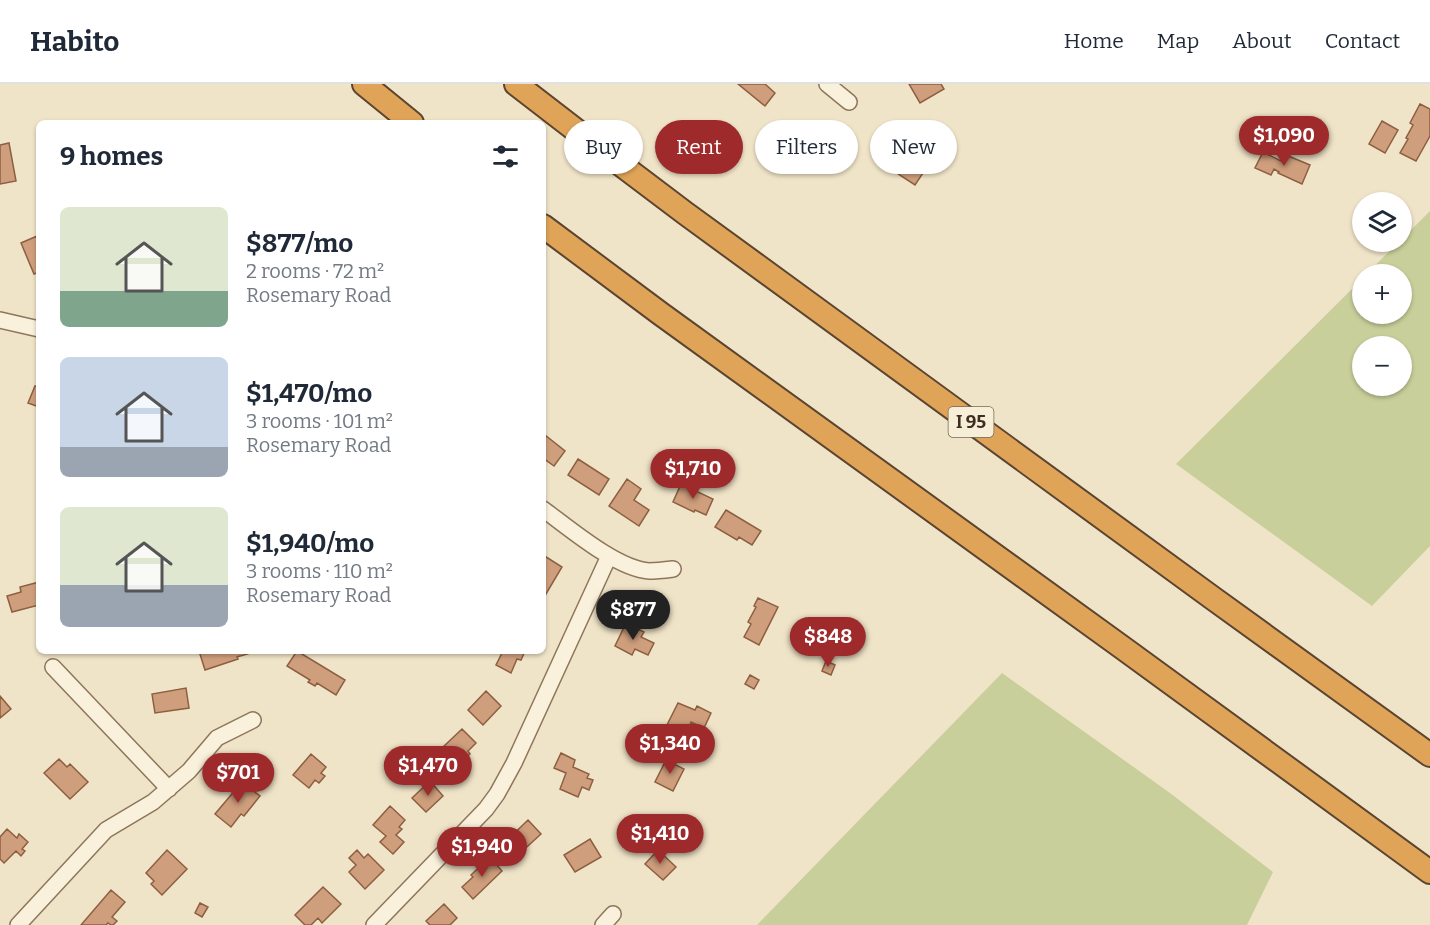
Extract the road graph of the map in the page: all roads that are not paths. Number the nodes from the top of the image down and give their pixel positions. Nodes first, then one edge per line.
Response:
1 (364, 84) edge
2 (516, 84) edge
3 (827, 84) edge
4 (849, 102) dead end
5 (408, 120) edge
6 (546, 228) edge
7 (0, 320) edge
8 (36, 328) edge
9 (546, 511) edge
10 (609, 556) junction
11 (672, 569) dead end
12 (53, 668) dead end
13 (253, 720) dead end
14 (1430, 755) edge
15 (169, 789) junction
16 (1430, 872) edge
17 (18, 925) edge
18 (374, 925) edge

1 - 5 highway
2 - 14 highway, I 95
3 - 4 street
6 - 16 highway
7 - 8 street
9 - 10 street
10 - 11 street
10 - 18 street
12 - 15 street
13 - 15 street
15 - 17 street

